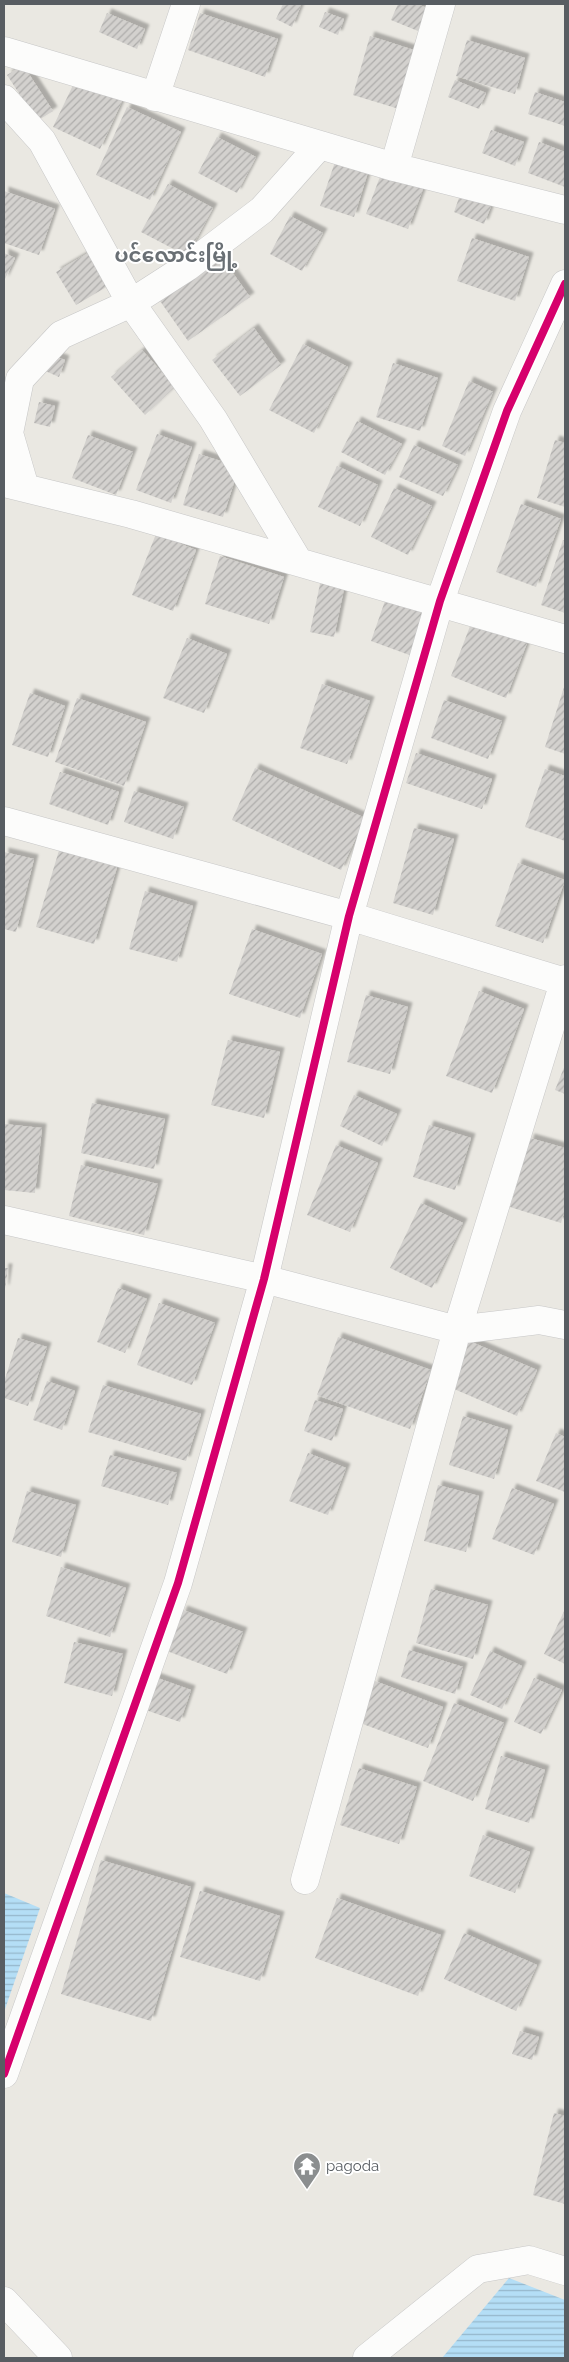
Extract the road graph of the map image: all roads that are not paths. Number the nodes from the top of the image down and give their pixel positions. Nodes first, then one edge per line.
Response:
1 (186, 4) edge
2 (441, 4) edge
3 (4, 52) edge
4 (155, 97) junction
5 (4, 98) edge
6 (319, 146) junction
7 (394, 167) junction
8 (565, 210) edge
9 (565, 284) edge
10 (131, 303) junction
11 (14, 486) edge
12 (298, 561) junction
13 (440, 601) junction
14 (565, 639) edge
15 (4, 821) edge
16 (349, 916) junction
17 (565, 980) edge
18 (4, 1220) edge
19 (264, 1279) junction
20 (565, 1325) edge
21 (457, 1330) junction
22 (305, 1880) dead end
23 (4, 2074) edge
24 (565, 2271) edge
25 (4, 2301) edge
26 (58, 2358) edge
27 (367, 2358) edge

1 - 4 street
2 - 7 street
3 - 4 street
4 - 6 street
5 - 10 street
6 - 7 street
6 - 10 street
7 - 8 street
9 - 13 street
10 - 11 street
10 - 12 street
11 - 12 street
12 - 13 street
13 - 14 street
13 - 16 street
15 - 16 street
16 - 17 street
16 - 19 street
17 - 21 street
18 - 19 street
19 - 21 street
19 - 23 street
20 - 21 street
21 - 22 street
24 - 27 street
25 - 26 street

